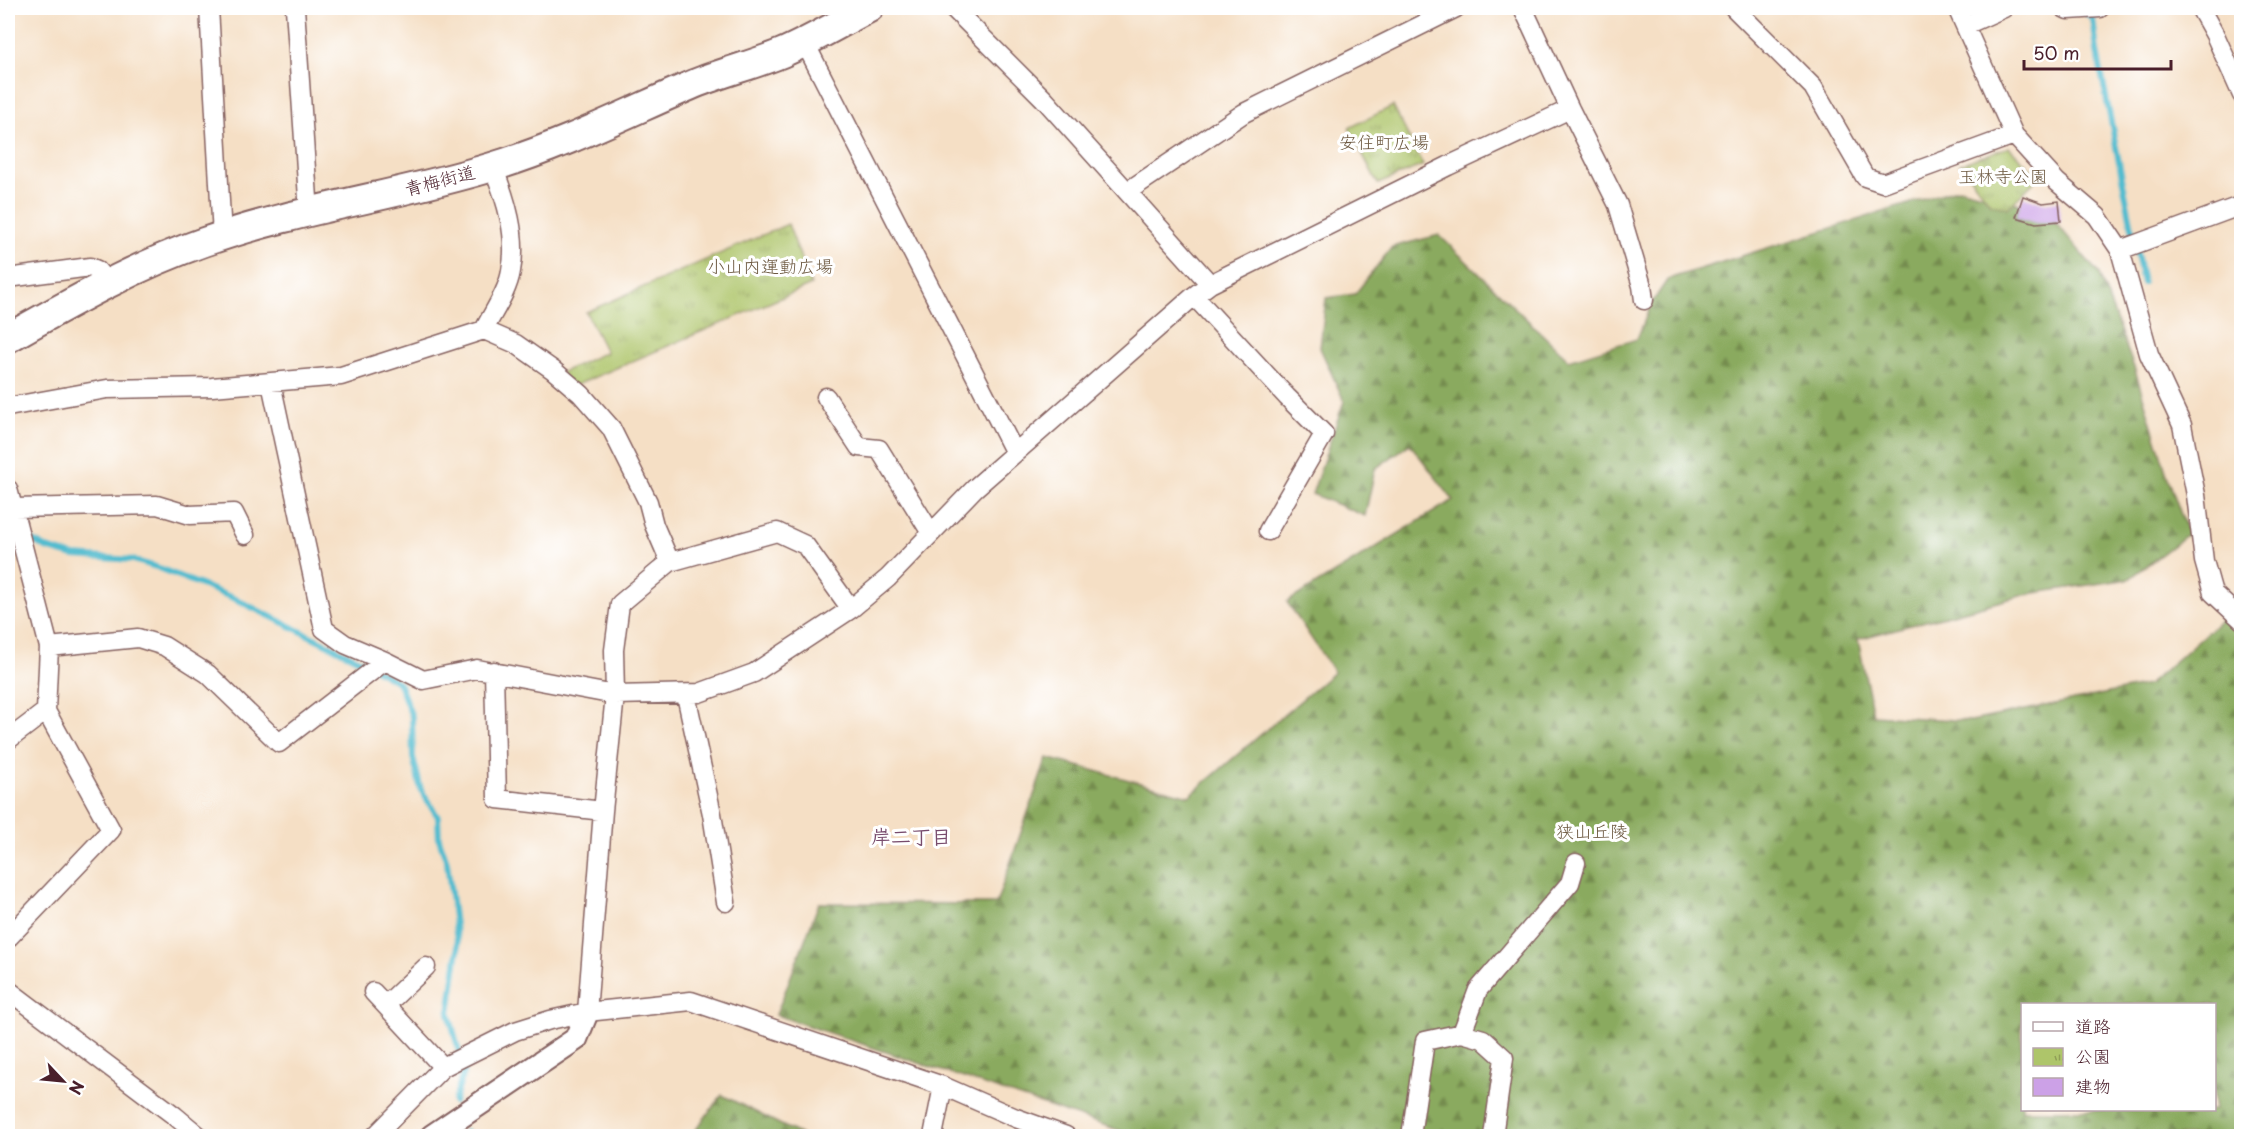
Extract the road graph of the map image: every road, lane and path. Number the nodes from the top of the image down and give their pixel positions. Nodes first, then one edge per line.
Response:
1 (210, 8) edge
2 (295, 8) edge
3 (869, 8) edge
4 (953, 8) edge
5 (1456, 8) edge
6 (1523, 8) edge
7 (1734, 8) edge
8 (1958, 8) edge
9 (2004, 8) edge
10 (2064, 8) edge
11 (2100, 8) edge
12 (2200, 8) edge
13 (1966, 25) junction
14 (805, 43) junction
15 (2241, 95) edge
16 (1570, 109) junction
17 (2014, 135) junction
18 (493, 167) junction
19 (1128, 191) junction
20 (2241, 205) edge
21 (309, 213) junction
22 (222, 236) junction
23 (2120, 250) junction
24 (8, 278) edge
25 (108, 283) junction
26 (1210, 284) junction
27 (1194, 296) junction
28 (1644, 300) dead end
29 (484, 330) junction
30 (8, 338) edge
31 (271, 383) junction
32 (826, 397) dead end
33 (8, 407) edge
34 (1015, 453) junction
35 (8, 489) edge
36 (14, 508) junction
37 (1268, 531) dead end
38 (13, 532) edge
39 (931, 533) junction
40 (244, 535) dead end
41 (670, 562) junction
42 (851, 609) junction
43 (2241, 620) edge
44 (48, 647) junction
45 (377, 667) junction
46 (494, 671) junction
47 (615, 695) junction
48 (686, 695) junction
49 (46, 711) junction
50 (8, 740) edge
51 (603, 811) junction
52 (1576, 863) dead end
53 (726, 902) dead end
54 (8, 938) edge
55 (426, 967) dead end
56 (8, 990) edge
57 (587, 1012) junction
58 (1462, 1033) junction
59 (455, 1061) junction
60 (943, 1086) junction
61 (199, 1137) edge
62 (375, 1137) edge
63 (432, 1137) edge
64 (933, 1137) edge
65 (1066, 1137) edge
66 (1411, 1137) edge
67 (1493, 1137) edge

1 - 22 street
2 - 21 street
3 - 14 main road, 青梅街道
4 - 19 street
5 - 19 street
6 - 16 street
7 - 17 street
8 - 13 street
9 - 13 street
10 - 11 street
12 - 15 street
13 - 17 street
14 - 18 main road, 青梅街道
14 - 34 street
16 - 26 street
16 - 28 street
17 - 23 street
18 - 21 main road, 青梅街道
18 - 29 street
19 - 26 street
20 - 23 street
21 - 22 main road, 青梅街道
22 - 25 main road, 青梅街道
23 - 43 street
24 - 25 street
25 - 30 main road, 青梅街道
26 - 27 street
27 - 34 street
27 - 37 street
29 - 31 street
29 - 41 street
31 - 33 street
31 - 45 street
32 - 39 street
34 - 39 street
35 - 36 street
36 - 38 street
36 - 40 street
38 - 44 street
39 - 42 street
41 - 42 street
41 - 47 street
42 - 48 street
44 - 45 street
44 - 49 street
45 - 46 street
46 - 47 street
46 - 51 street
47 - 48 street
47 - 51 street
48 - 53 street
49 - 50 street
49 - 54 street
51 - 57 street
52 - 58 street
55 - 59 street
56 - 61 street
57 - 59 street
57 - 60 street
57 - 63 street
58 - 66 street
58 - 67 street
59 - 62 street
60 - 64 street
60 - 65 street

